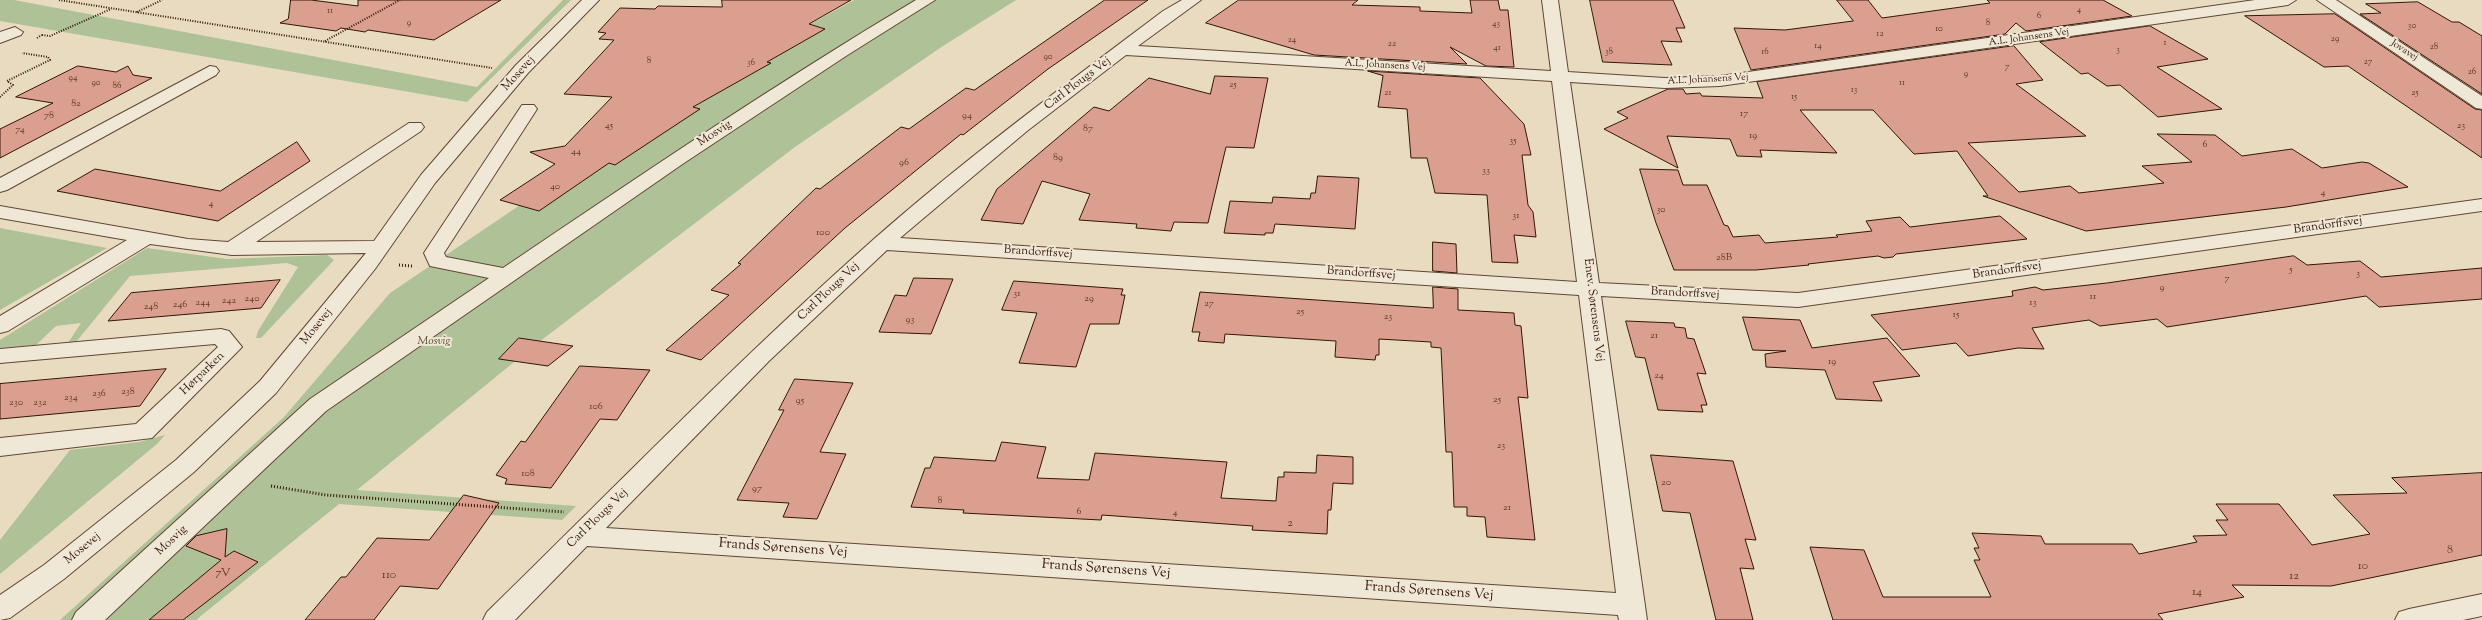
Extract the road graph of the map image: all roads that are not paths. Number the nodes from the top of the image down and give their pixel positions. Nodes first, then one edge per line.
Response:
1 (591, 0) edge
2 (927, 0) edge
3 (1193, 0) edge
4 (1550, 0) edge
5 (2288, 0) edge
6 (2325, 0) edge
7 (1123, 50) junction
8 (210, 72) dead end
9 (1562, 77) junction
10 (2482, 104) edge
11 (528, 109) dead end
12 (415, 127) dead end
13 (0, 186) edge
14 (2482, 205) edge
15 (0, 212) edge
16 (146, 238) junction
17 (882, 243) junction
18 (379, 247) junction
19 (232, 249) junction
20 (507, 275) junction
21 (1590, 289) junction
22 (0, 326) edge
23 (0, 356) edge
24 (0, 447) edge
25 (581, 536) junction
26 (2482, 605) edge
27 (0, 610) edge
28 (1632, 612) edge
29 (86, 620) edge
30 (497, 620) edge
31 (2409, 620) edge

1 - 18 street, Mosevej
2 - 20 street, Mosvig
3 - 7 street, Carl Plougs Vej
4 - 9 street, Enev. Sørensens Vej
5 - 9 street, A.L. Johansens Vej
6 - 10 street, Jovavej
7 - 9 street, A.L. Johansens Vej
7 - 17 street, Carl Plougs Vej
8 - 13 street
9 - 21 street, Enev. Sørensens Vej
11 - 20 street
12 - 19 street
14 - 21 street, Brandorffsvej
15 - 16 street
16 - 19 street
16 - 22 street
17 - 21 street, Brandorffsvej
17 - 25 street, Carl Plougs Vej
18 - 19 street
18 - 27 street, Mosevej
20 - 29 street, Mosvig
21 - 28 street, Enev. Sørensens Vej
23 - 24 street, Hørparken
25 - 28 street, Frands Sørensens Vej
25 - 30 street, Carl Plougs Vej
26 - 31 street

